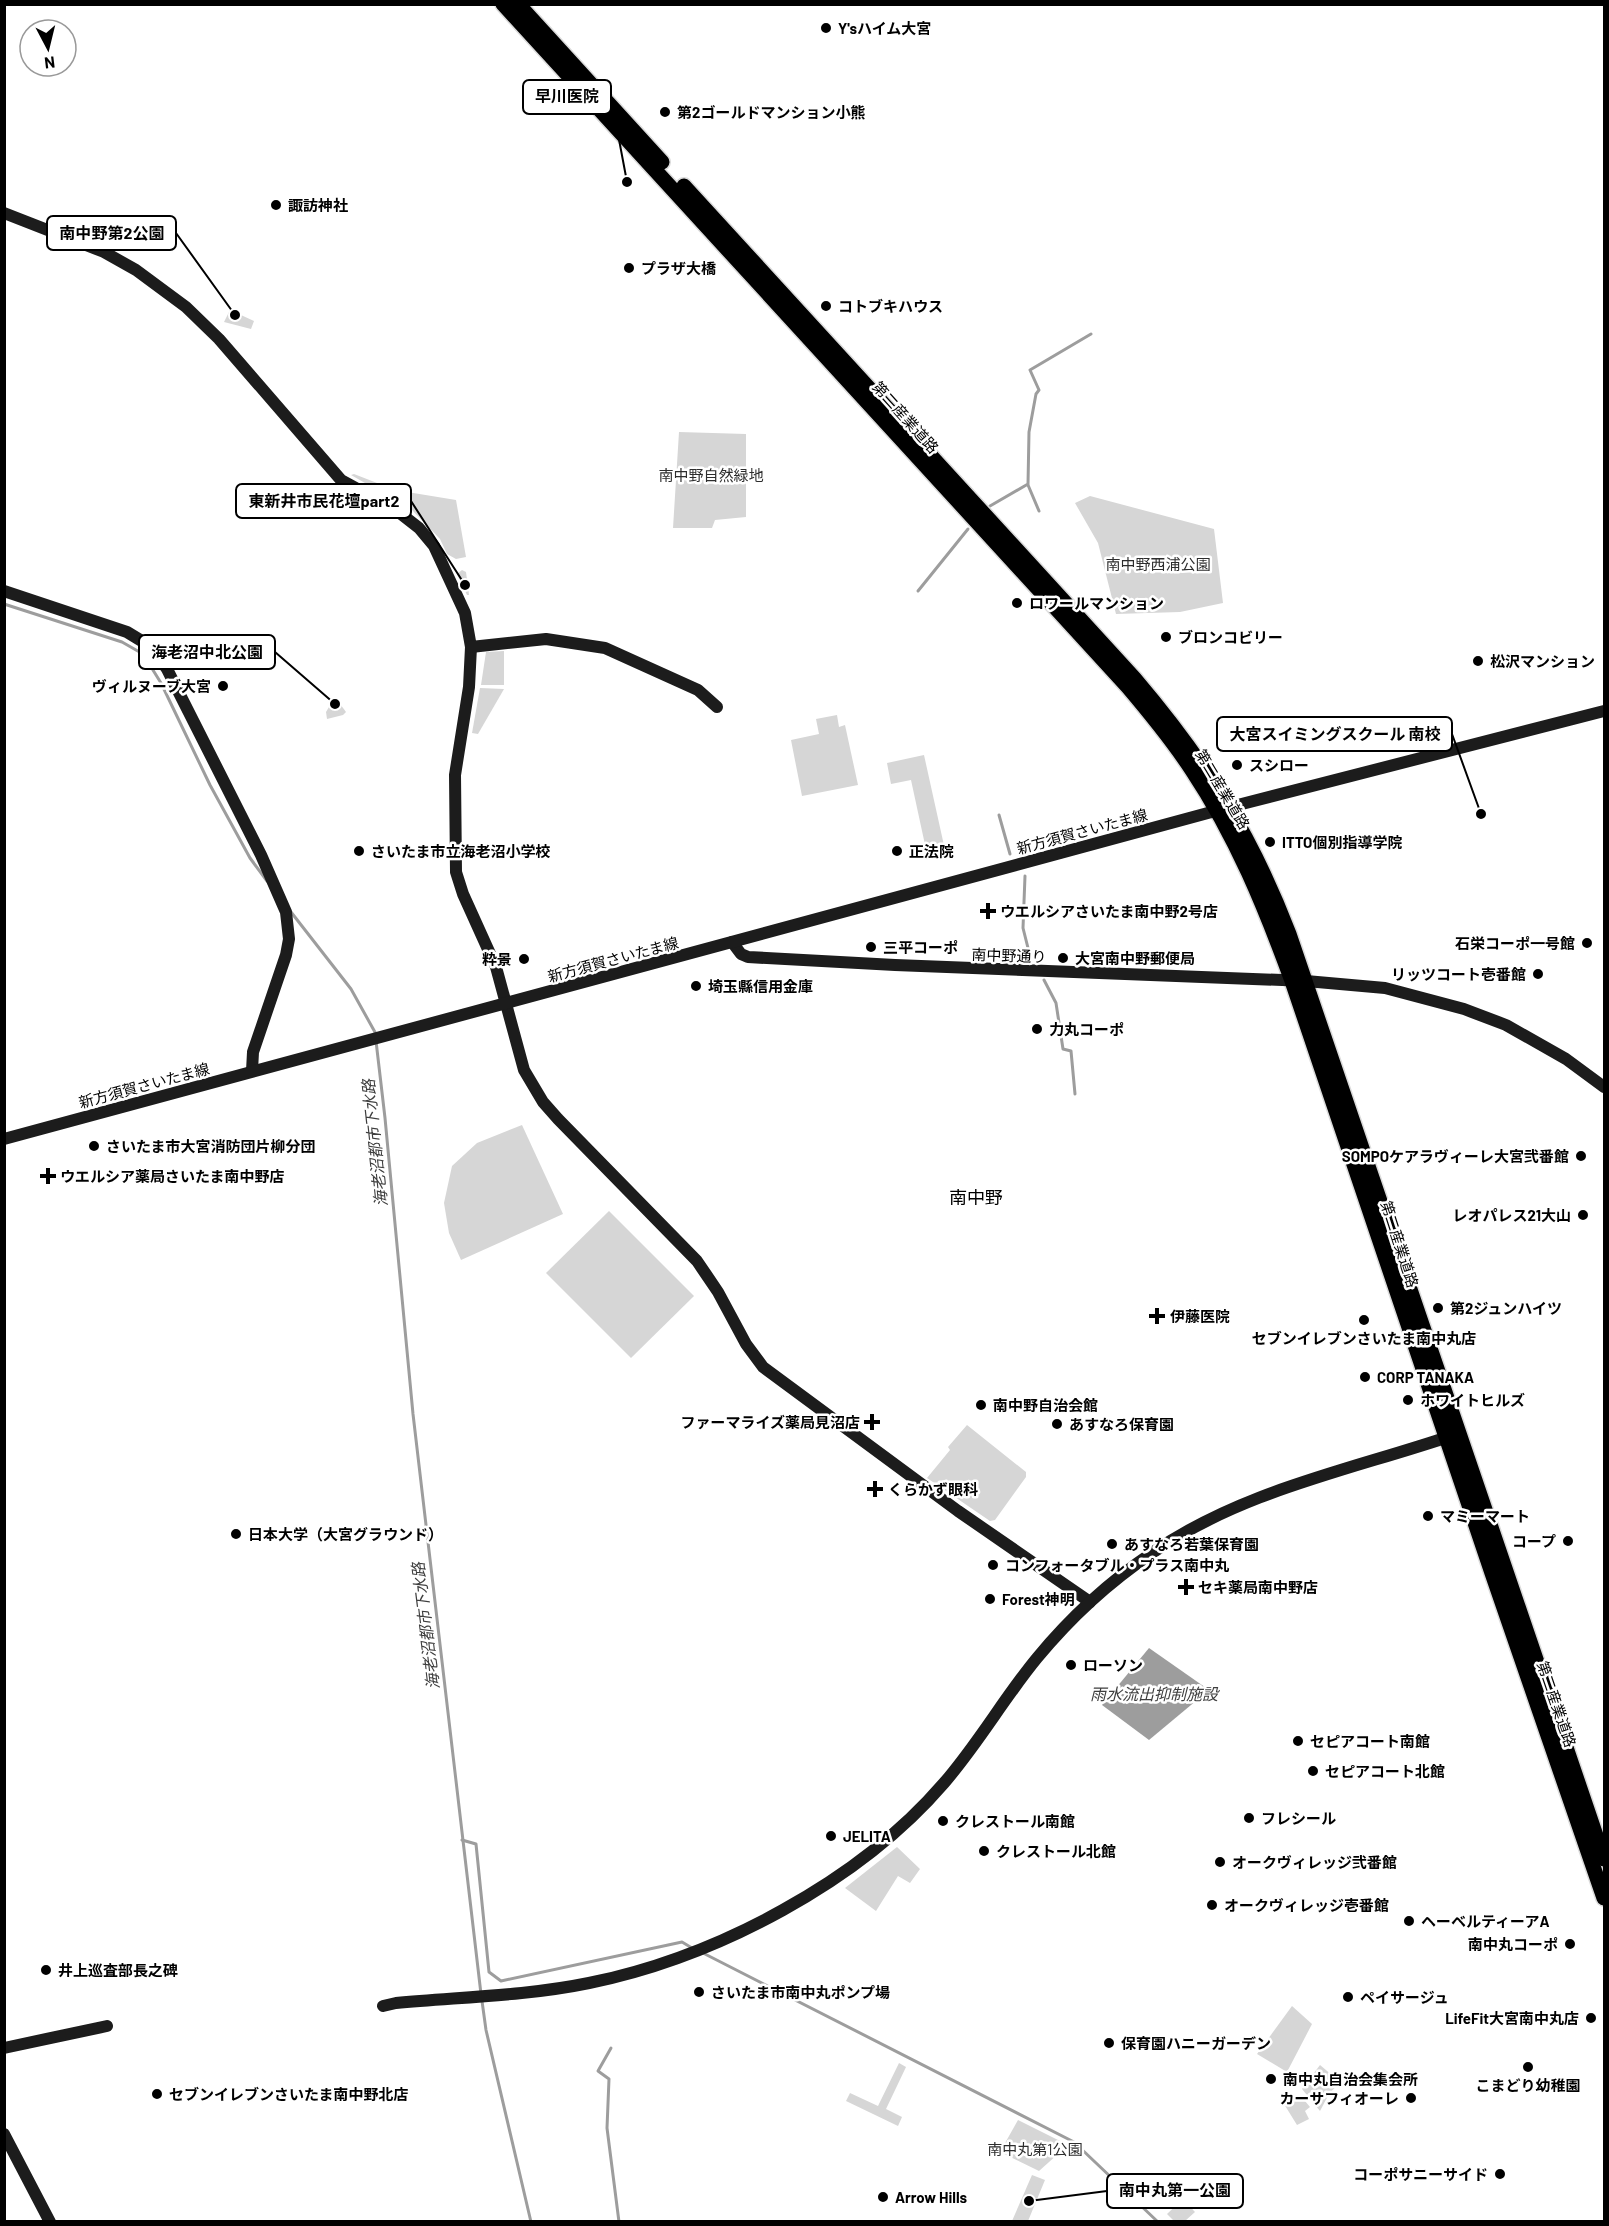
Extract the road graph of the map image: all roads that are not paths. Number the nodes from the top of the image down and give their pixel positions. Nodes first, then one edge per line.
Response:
1 (503, 4) edge
2 (518, 4) edge
3 (4, 213) edge
4 (4, 591) edge
5 (471, 647) junction
6 (717, 707) dead end
7 (1605, 711) edge
8 (1223, 809) junction
9 (732, 942) junction
10 (1299, 981) junction
11 (506, 1003) junction
12 (252, 1071) junction
13 (1605, 1087) edge
14 (4, 1138) edge
15 (1452, 1435) junction
16 (1090, 1602) junction
17 (1605, 1859) edge
18 (1605, 1898) edge
19 (383, 2006) dead end
20 (107, 2026) dead end
21 (4, 2048) edge
22 (4, 2134) edge
23 (50, 2222) edge

1 - 8 main road, 第二産業道路
2 - 8 main road, 第二産業道路
3 - 5 street
4 - 12 street
5 - 6 street
5 - 11 street
7 - 8 street, 新方須賀さいたま線
8 - 9 street, 新方須賀さいたま線
8 - 10 main road, 第二産業道路
9 - 10 street, 南中野通り
9 - 11 street, 新方須賀さいたま線
10 - 13 street
10 - 15 main road, 第二産業道路
11 - 12 street, 新方須賀さいたま線
11 - 16 street
12 - 14 street, 新方須賀さいたま線
15 - 16 street
15 - 17 main road, 第二産業道路
15 - 18 main road, 第二産業道路
16 - 19 street
20 - 21 street
22 - 23 street

